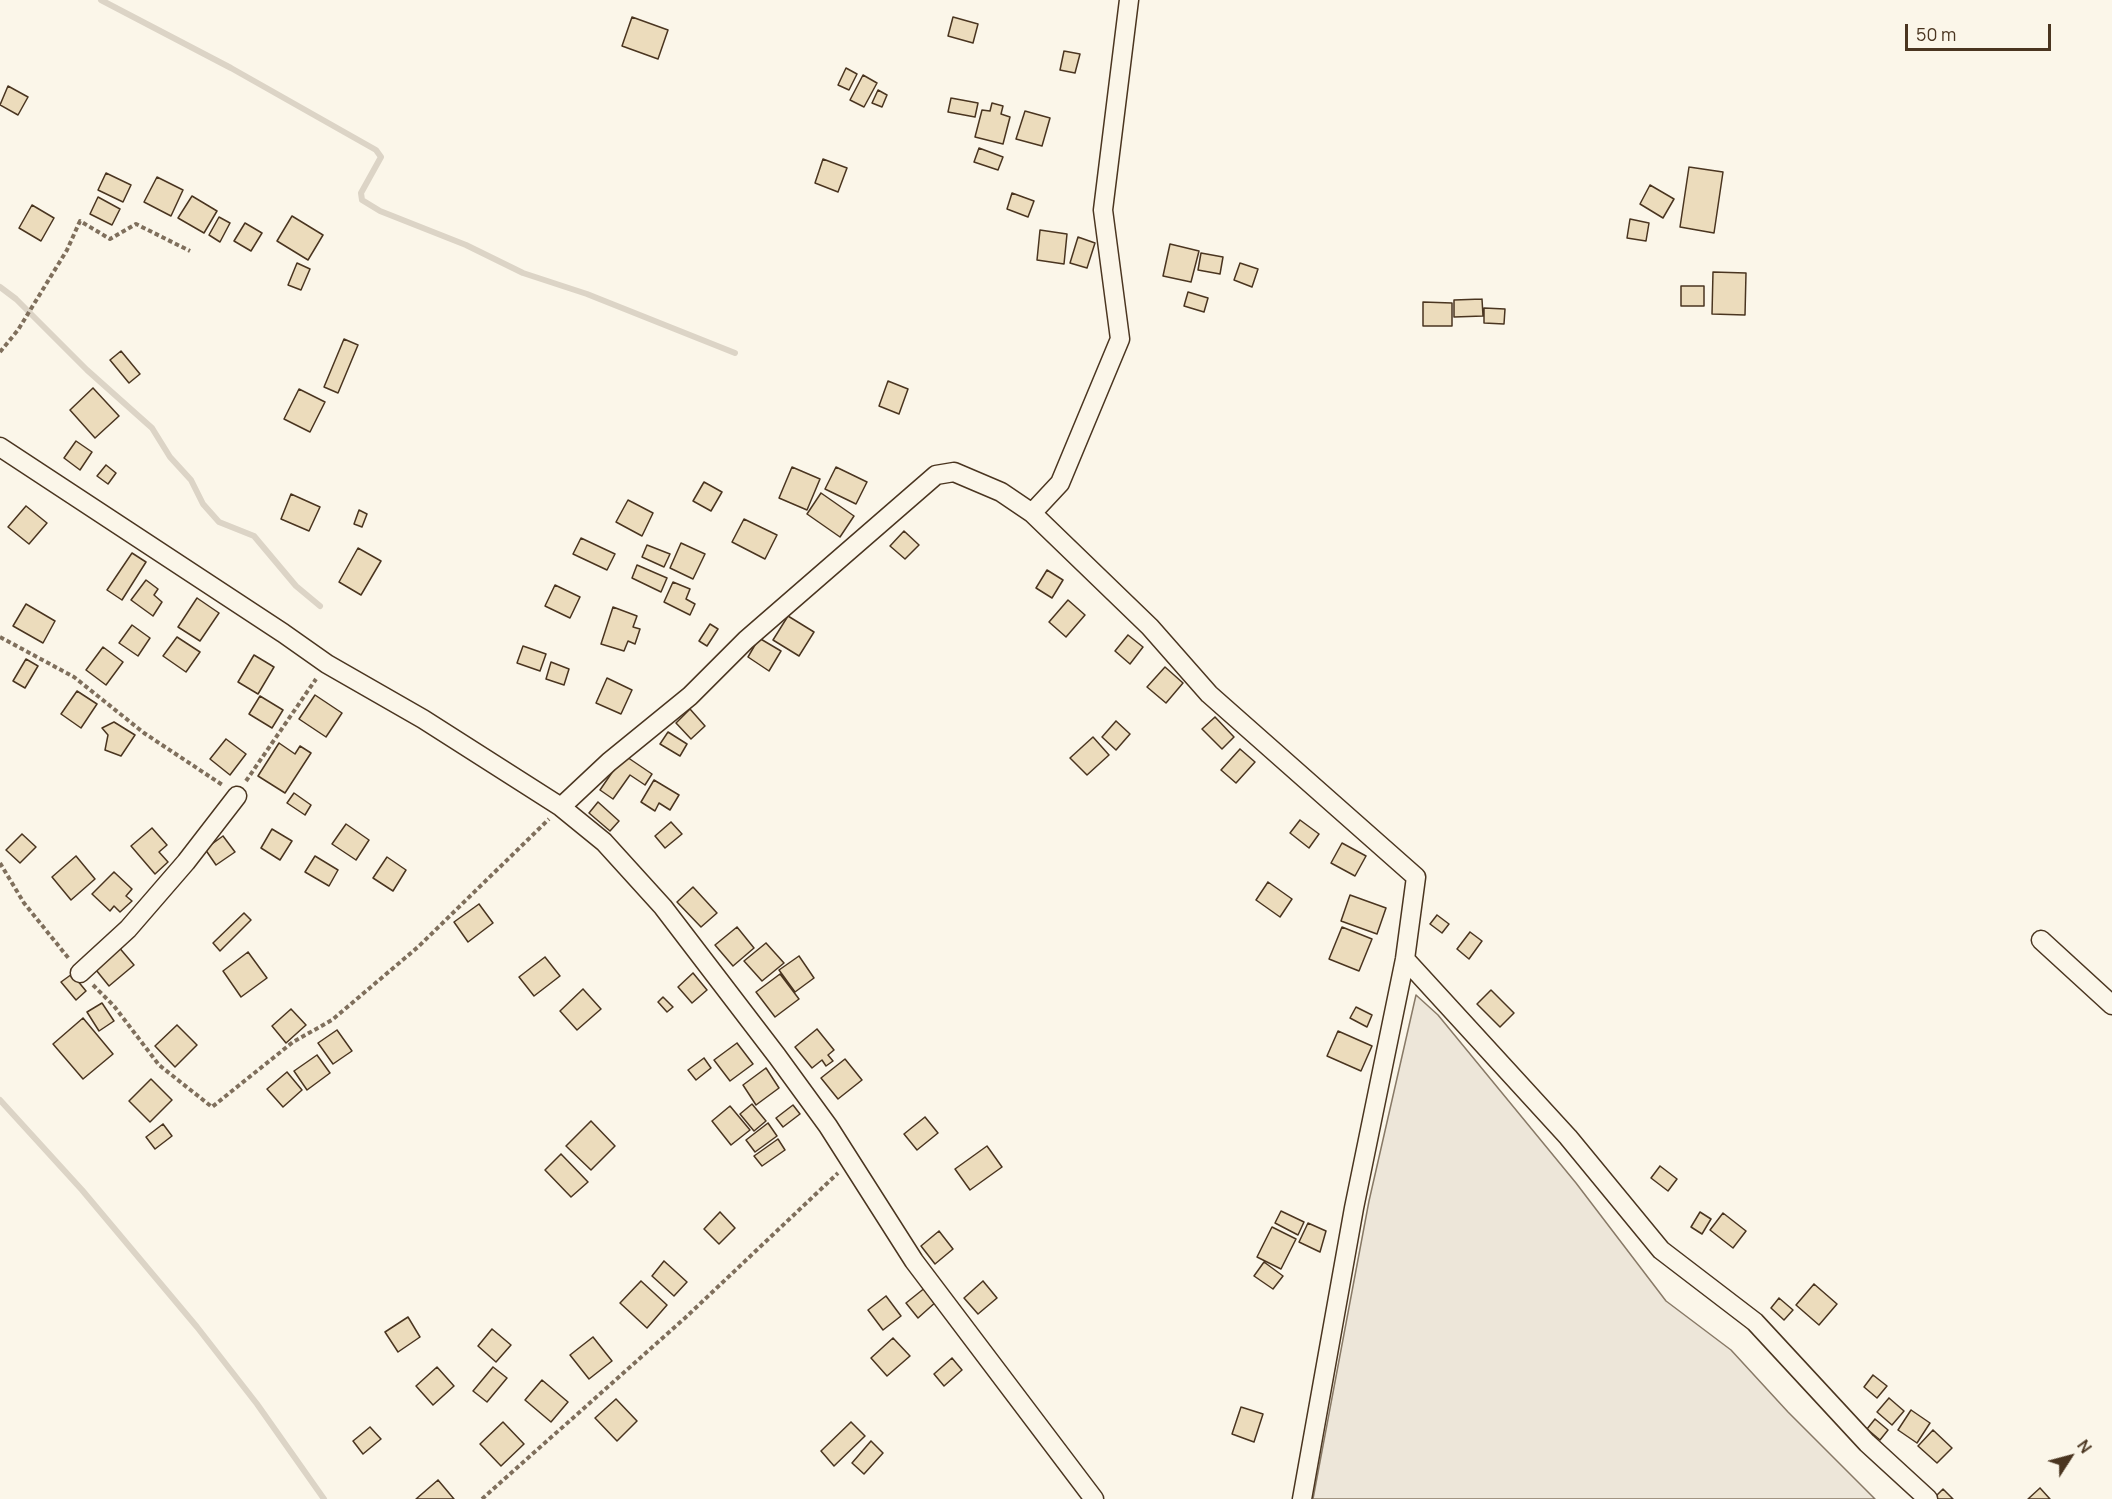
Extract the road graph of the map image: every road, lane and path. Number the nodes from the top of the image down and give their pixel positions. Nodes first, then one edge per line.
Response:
1 (1129, 0) edge
2 (190, 251) dead end
3 (0, 352) edge
4 (0, 447) edge
5 (1032, 513) junction
6 (0, 637) edge
7 (327, 664) junction
8 (237, 796) junction
9 (561, 807) junction
10 (0, 863) edge
11 (2041, 940) dead end
12 (1405, 959) junction
13 (80, 973) junction
14 (2112, 1005) edge
15 (850, 1162) junction
16 (482, 1499) edge
17 (1094, 1499) edge
18 (1302, 1499) edge
19 (1928, 1499) edge

1 - 5 street
2 - 3 path
4 - 7 street
5 - 9 street
5 - 12 street
6 - 8 path
7 - 8 path
7 - 9 street
8 - 13 street
9 - 13 path
9 - 15 street
10 - 13 path
11 - 14 street
12 - 18 street
12 - 19 street
15 - 16 path
15 - 17 street

